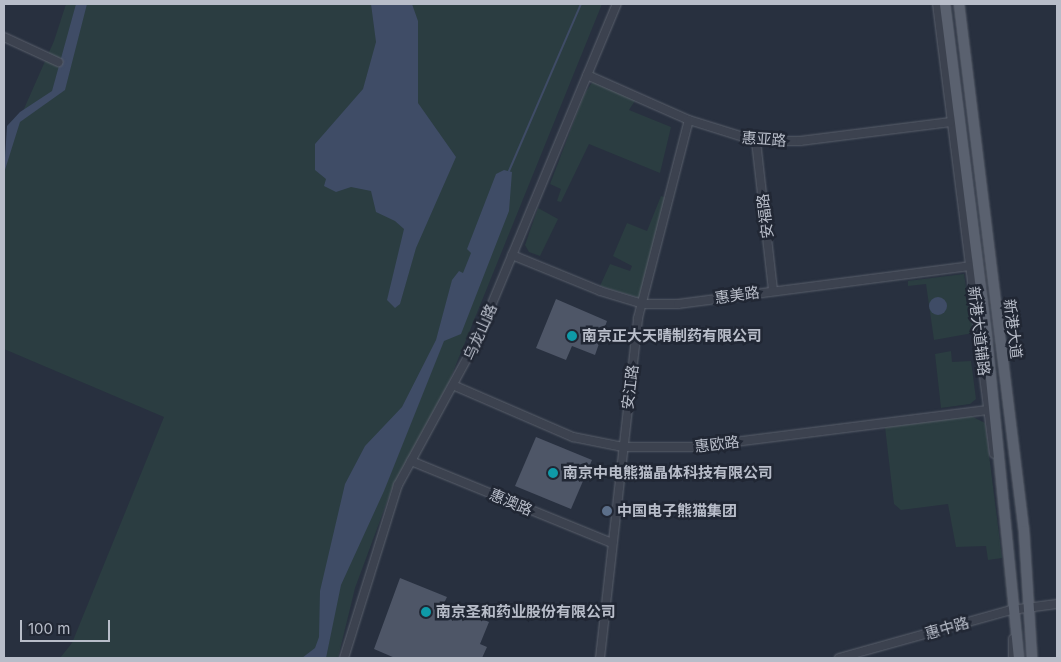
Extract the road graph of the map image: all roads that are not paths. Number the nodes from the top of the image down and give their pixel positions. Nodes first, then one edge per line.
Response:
1 (617, 4) edge
2 (937, 4) edge
3 (945, 4) edge
4 (959, 4) edge
5 (4, 37) edge
6 (58, 62) dead end
7 (587, 75) junction
8 (689, 120) junction
9 (951, 122) junction
10 (756, 141) junction
11 (512, 255) junction
12 (970, 266) junction
13 (773, 290) junction
14 (642, 304) junction
15 (455, 386) junction
16 (988, 410) junction
17 (623, 447) junction
18 (411, 460) junction
19 (612, 542) junction
20 (1057, 604) edge
21 (1030, 608) junction
22 (1013, 610) junction
23 (344, 658) edge
24 (600, 658) edge
25 (839, 658) edge
26 (1013, 658) edge
27 (1019, 658) edge
28 (1032, 658) edge

1 - 7 street, 乌龙山路
2 - 9 street, 新港大道辅路
3 - 22 main road, 新港大道
4 - 21 main road, 新港大道
5 - 6 street
7 - 8 street, 惠亚路
7 - 11 street, 乌龙山路
8 - 10 street, 惠亚路
8 - 14 street, 安江路
9 - 10 street, 惠亚路
9 - 12 street, 新港大道辅路
10 - 13 street, 安福路
11 - 14 street, 惠美路
11 - 15 street, 乌龙山路
12 - 13 street, 惠美路
12 - 16 street, 新港大道辅路
13 - 14 street, 惠美路
14 - 17 street, 安江路
15 - 17 street, 惠欧路
15 - 18 street, 乌龙山路
16 - 17 street, 惠欧路
16 - 22 street, 新港大道辅路
17 - 19 street, 安江路
18 - 19 street, 惠澳路
18 - 23 street, 乌龙山路
19 - 24 street, 安江路
20 - 21 street, 惠中路
21 - 22 street, 惠中路
21 - 28 main road, 新港大道
22 - 25 street, 惠中路
22 - 26 street, 新港大道辅路
22 - 27 main road, 新港大道

